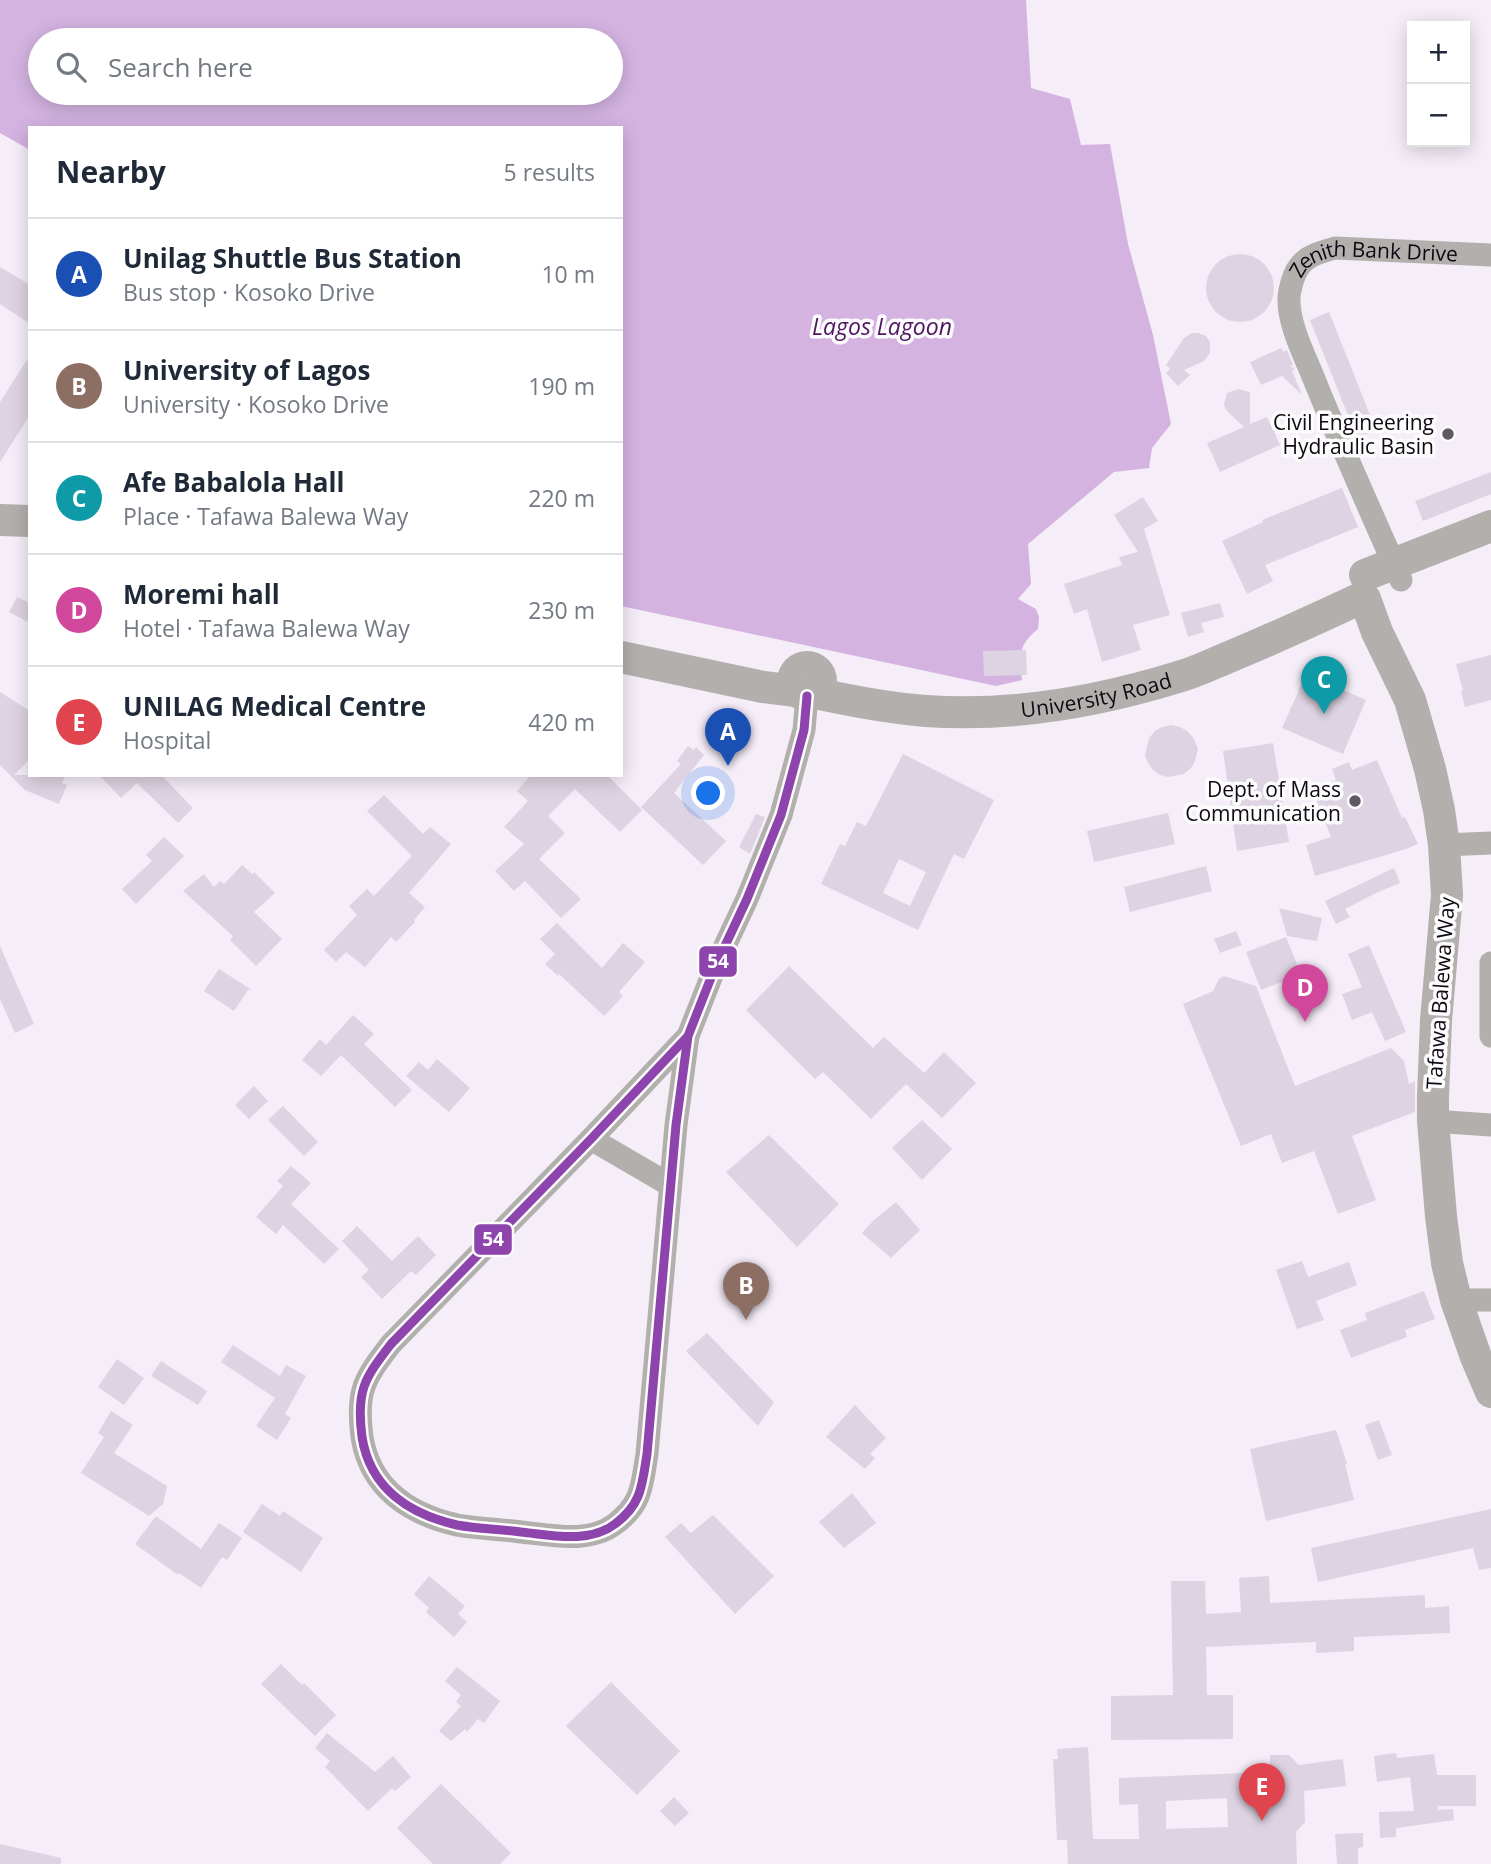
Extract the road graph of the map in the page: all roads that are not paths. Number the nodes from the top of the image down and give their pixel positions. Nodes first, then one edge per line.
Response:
1 (1491, 255) edge
2 (0, 520) edge
3 (28, 521) edge
4 (1491, 526) edge
5 (0, 539) edge
6 (28, 540) edge
7 (1491, 548) edge
8 (1372, 585) junction
9 (623, 640) edge
10 (623, 657) edge
11 (807, 686) junction
12 (1491, 843) edge
13 (1444, 845) junction
14 (1491, 963) edge
15 (688, 1036) junction
16 (1491, 1036) edge
17 (1433, 1121) junction
18 (1491, 1125) edge
19 (591, 1139) junction
20 (670, 1185) junction
21 (1456, 1300) junction
22 (1491, 1300) edge
23 (1491, 1392) edge

1 - 8 street, Zenith Bank Drive
2 - 3 main road
4 - 8 main road, University Road
5 - 6 main road
7 - 8 main road, University Road
8 - 11 main road, University Road
8 - 13 main road, Tafawa Balewa Way
9 - 11 main road, University Road
10 - 11 main road, University Road
11 - 15 street
12 - 13 street
13 - 17 main road, Tafawa Balewa Way
14 - 16 street
15 - 19 street
15 - 20 street
17 - 18 street
17 - 21 main road, Tafawa Balewa Way
19 - 20 street
19 - 20 street
21 - 22 street
21 - 23 main road, Tafawa Balewa Way

